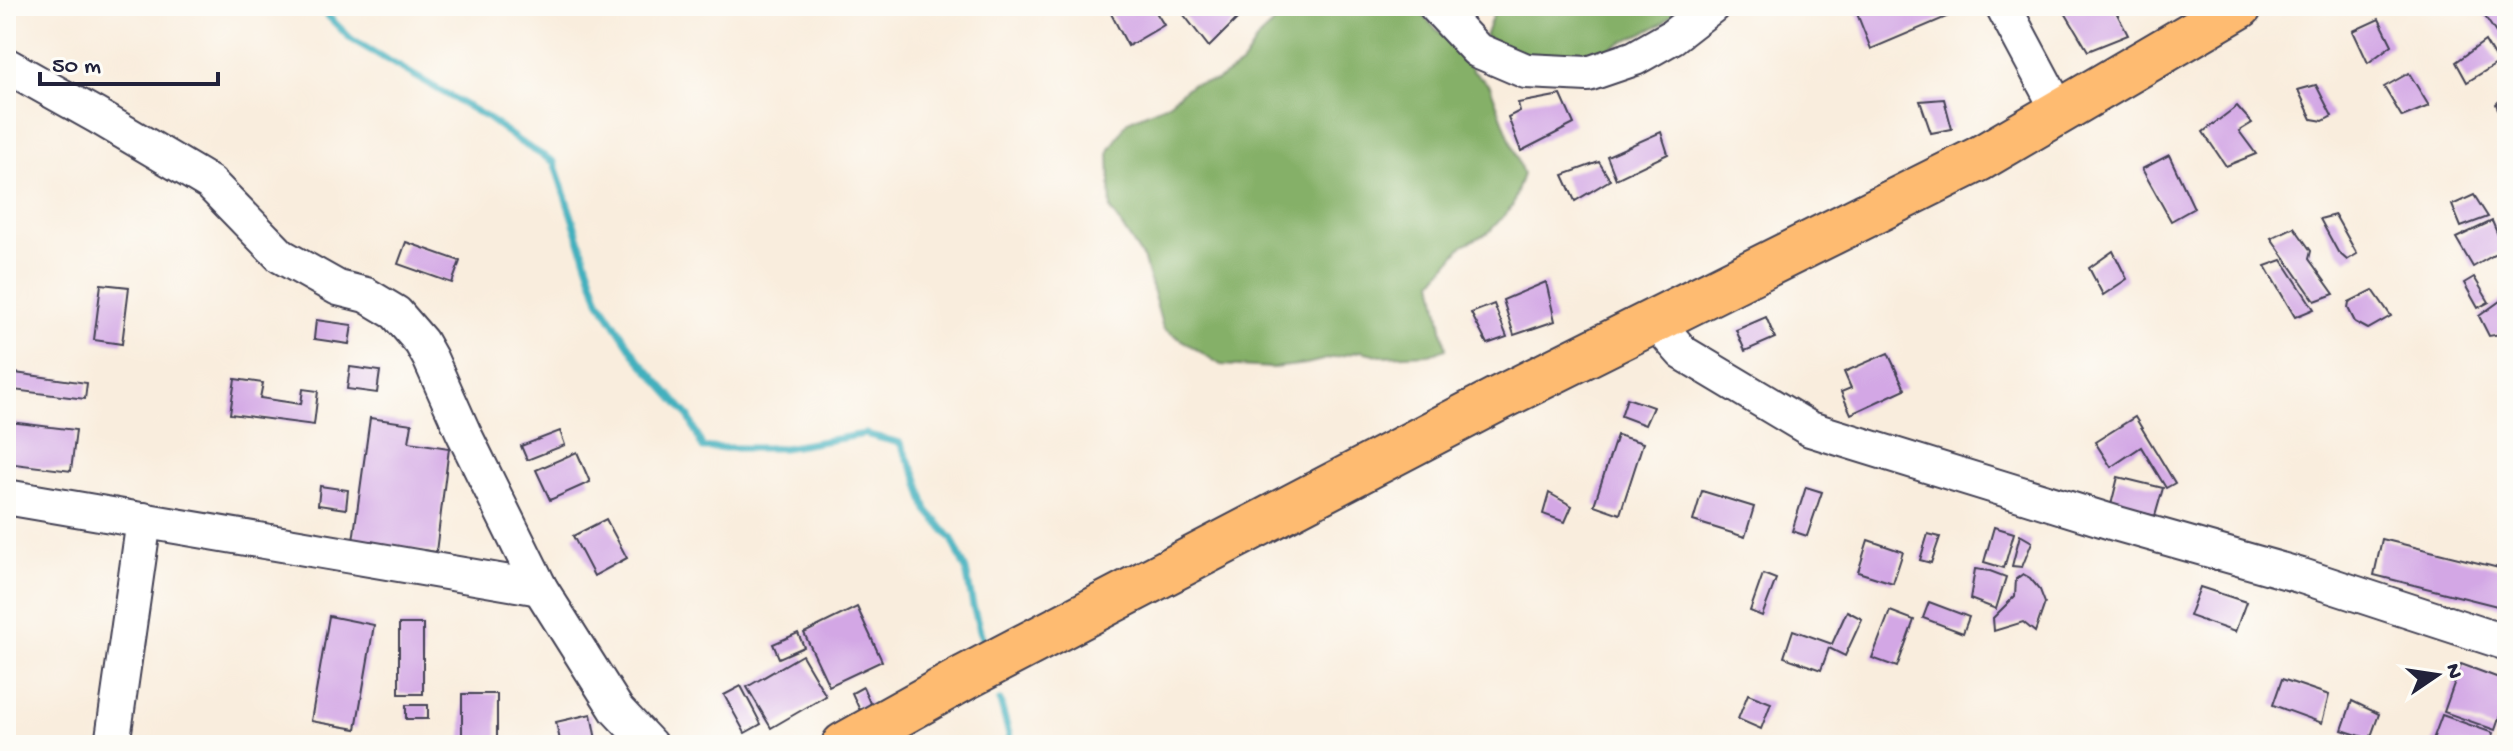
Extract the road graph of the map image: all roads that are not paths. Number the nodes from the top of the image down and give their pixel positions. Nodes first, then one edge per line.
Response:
1 (1436, 6) edge
2 (1712, 6) edge
3 (2003, 6) edge
4 (2240, 6) edge
5 (6, 65) edge
6 (2059, 111) junction
7 (1654, 320) junction
8 (6, 497) edge
9 (144, 520) junction
10 (540, 588) junction
11 (2507, 643) edge
12 (112, 745) edge
13 (650, 745) edge
14 (844, 745) edge

1 - 2 street
3 - 6 street
4 - 6 main road
5 - 10 street
6 - 7 main road
7 - 11 street
7 - 14 main road
8 - 9 street
9 - 10 street
9 - 12 street
10 - 13 street

